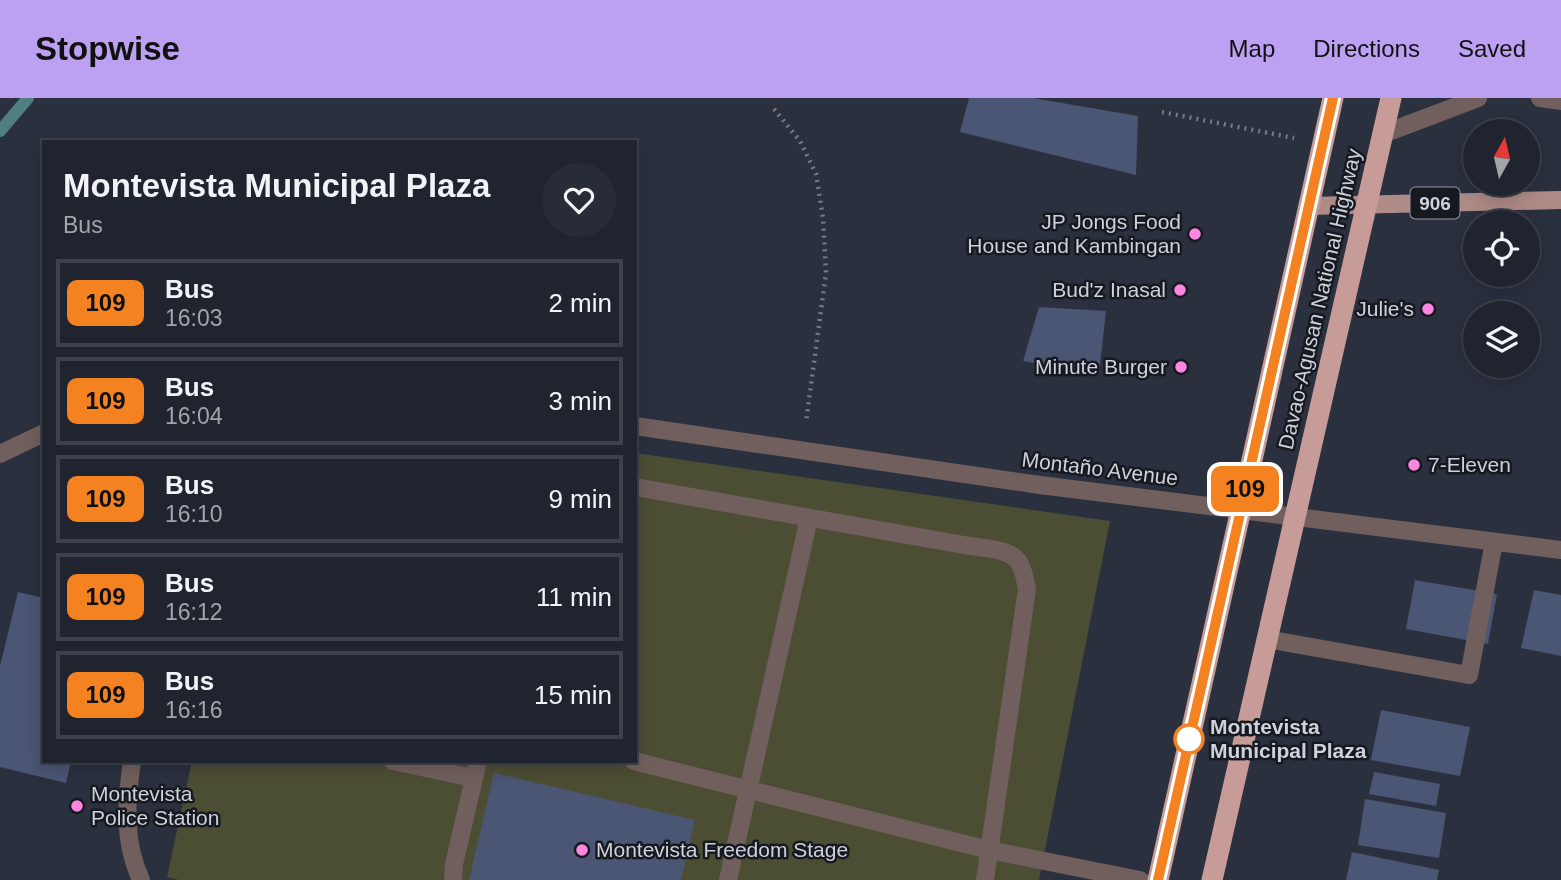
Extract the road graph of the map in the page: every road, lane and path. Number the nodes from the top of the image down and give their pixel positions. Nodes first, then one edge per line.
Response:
1 (1333, 98) edge
2 (1391, 98) edge
3 (1478, 98) edge
4 (1540, 98) edge
5 (1561, 101) edge
6 (774, 109) dead end
7 (1162, 111) dead end
8 (1383, 134) junction
9 (1322, 143) junction
10 (1561, 200) edge
11 (1367, 205) junction
12 (1308, 206) junction
13 (637, 426) edge
14 (42, 434) edge
15 (802, 450) junction
16 (0, 454) edge
17 (637, 487) edge
18 (1241, 509) junction
19 (1295, 516) junction
20 (809, 518) junction
21 (1494, 542) junction
22 (1561, 550) edge
23 (1267, 639) junction
24 (637, 762) edge
25 (132, 763) edge
26 (411, 763) edge
27 (475, 770) edge
28 (749, 790) junction
29 (989, 850) junction
30 (141, 880) edge
31 (453, 880) edge
32 (728, 880) edge
33 (985, 880) edge
34 (1140, 880) edge
35 (1158, 880) edge
36 (1212, 880) edge

1 - 9 highway, Davao-Agusan National Highway
2 - 8 highway, Davao-Agusan National Highway
3 - 8 street
4 - 5 street
6 - 15 path
7 - 9 path
8 - 11 highway, Davao-Agusan National Highway
9 - 12 highway, Davao-Agusan National Highway
10 - 11 main road, 906
11 - 12 main road, 906
11 - 19 highway, Davao-Agusan National Highway
12 - 18 highway, Davao-Agusan National Highway
13 - 15 street, Montaño Avenue
14 - 16 street
15 - 18 street, Montaño Avenue
17 - 20 street
18 - 19 street, Montaño Avenue
18 - 35 highway, Davao-Agusan National Highway
19 - 21 street, Montaño Avenue
19 - 23 highway, Davao-Agusan National Highway
20 - 28 street
20 - 29 street
21 - 22 street, Montaño Avenue
21 - 23 street
23 - 36 highway, Davao-Agusan National Highway
24 - 28 street
25 - 30 street
26 - 27 street
27 - 31 street
28 - 29 street
28 - 32 street
29 - 33 street
29 - 34 street

